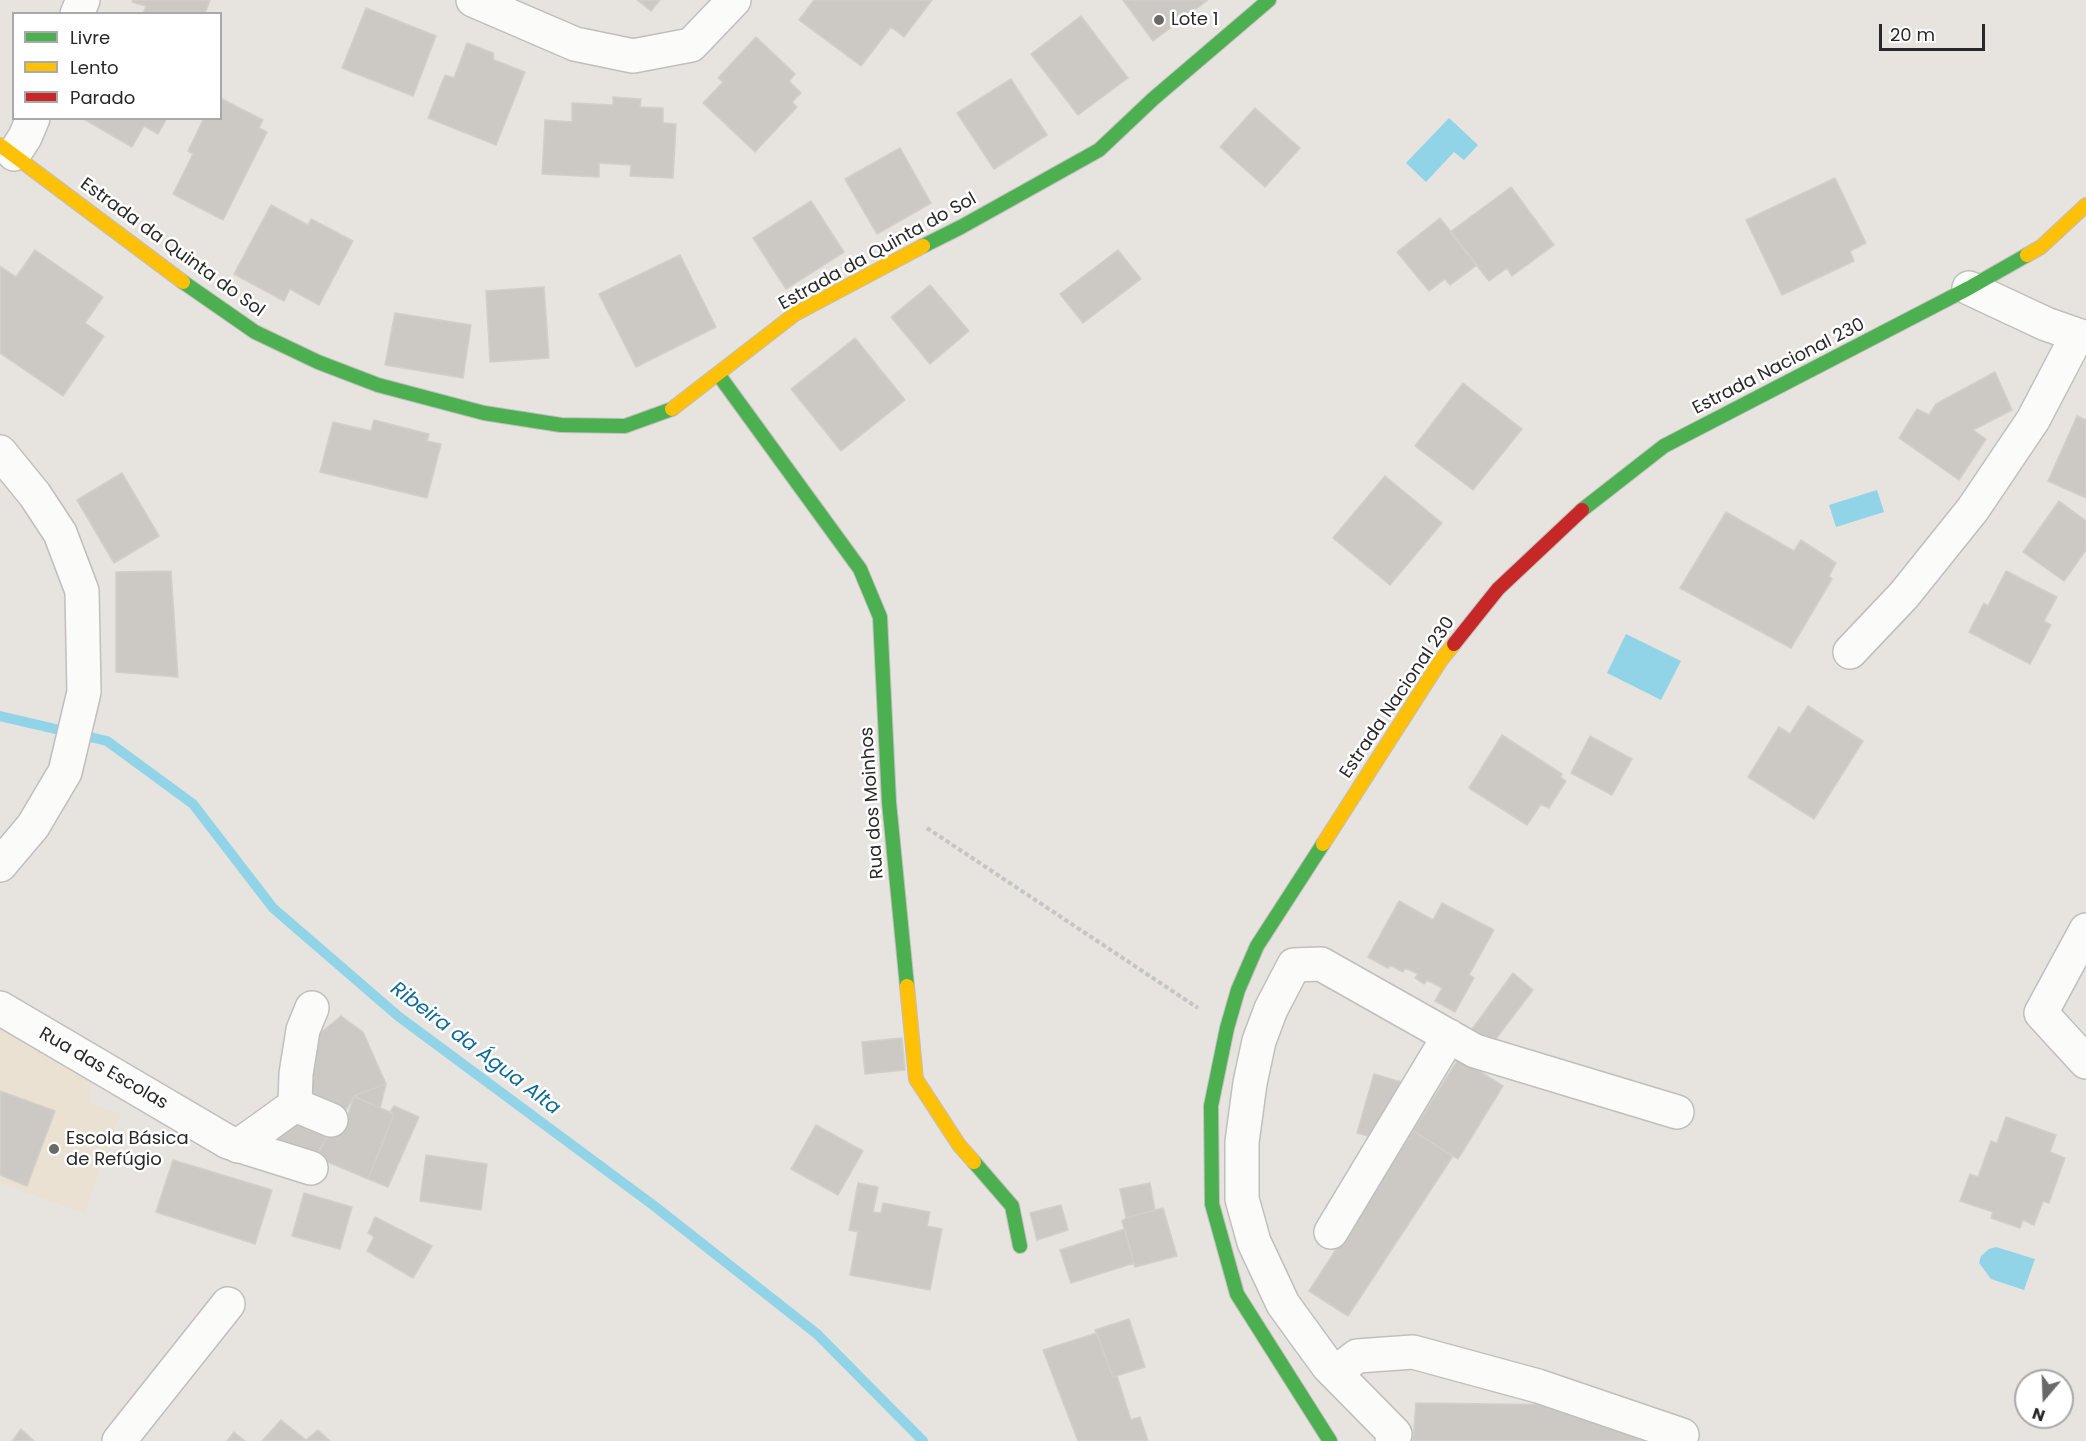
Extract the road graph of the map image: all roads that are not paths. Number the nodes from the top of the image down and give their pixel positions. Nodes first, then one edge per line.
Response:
1 (473, 0) edge
2 (734, 0) edge
3 (1269, 0) edge
4 (513, 7) edge
5 (32, 120) edge
6 (7, 150) edge
7 (2086, 205) edge
8 (1969, 288) junction
9 (2081, 337) edge
10 (718, 374) junction
11 (0, 452) edge
12 (1850, 652) dead end
13 (0, 865) edge
14 (2086, 930) edge
15 (0, 1008) edge
16 (312, 1008) dead end
17 (1449, 1036) junction
18 (2086, 1062) edge
19 (295, 1105) junction
20 (1677, 1112) dead end
21 (332, 1120) dead end
22 (238, 1146) junction
23 (311, 1168) dead end
24 (1331, 1232) dead end
25 (1020, 1246) dead end
26 (228, 1304) dead end
27 (1335, 1373) junction
28 (1682, 1435) dead end
29 (119, 1441) edge
30 (1330, 1441) edge
31 (1392, 1441) edge

1 - 4 street
2 - 4 street
3 - 10 street, Estrada da Quinta do Sol
5 - 6 street
6 - 10 street, Estrada da Quinta do Sol
7 - 8 street, Estrada Nacional 230
8 - 9 street
8 - 30 street, Estrada Nacional 230
9 - 12 street
10 - 25 street, Rua dos Moinhos
11 - 13 street
14 - 18 street
15 - 22 street, Rua das Escolas
16 - 19 street
17 - 20 street
17 - 24 street
17 - 27 street
19 - 21 street
19 - 22 street
22 - 23 street, Rua das Escolas
26 - 29 street
27 - 28 street
27 - 31 street

